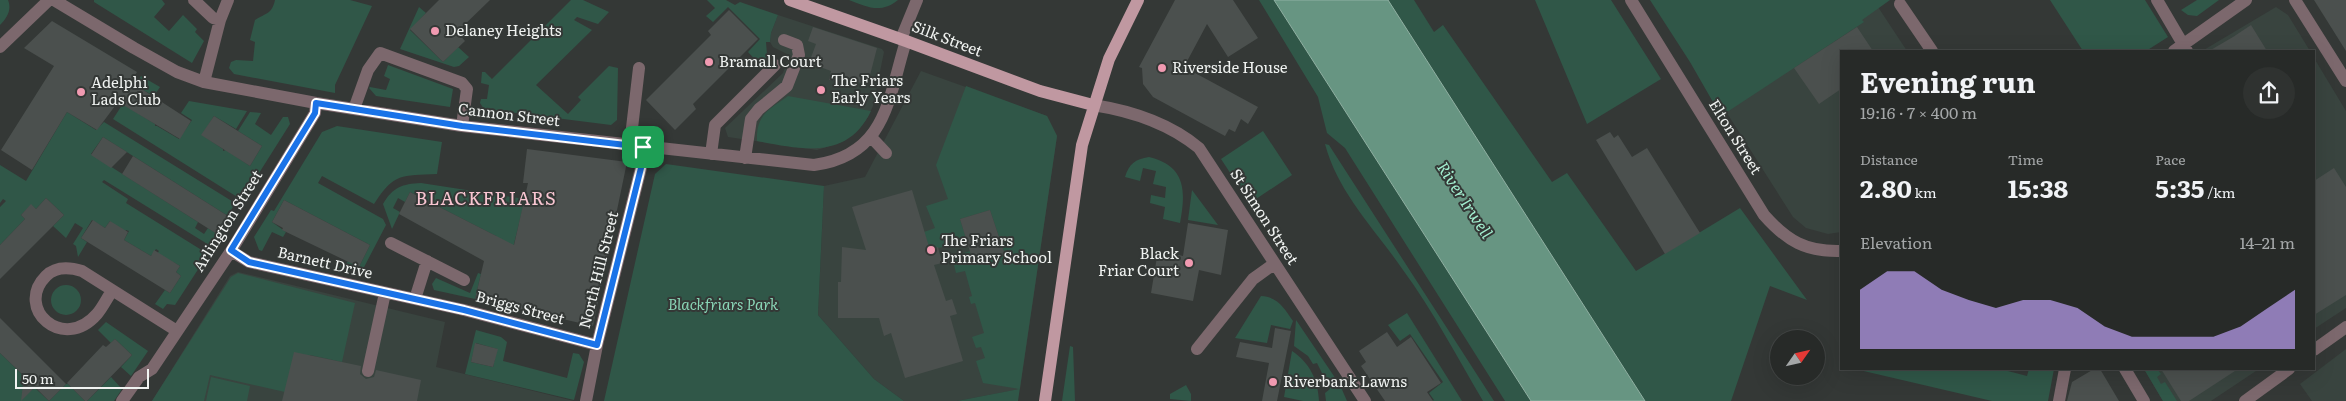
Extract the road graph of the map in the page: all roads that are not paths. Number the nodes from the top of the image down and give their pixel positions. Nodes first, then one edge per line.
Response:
1 (49, 0) edge
2 (54, 0) edge
3 (194, 0) edge
4 (228, 0) edge
5 (790, 0) edge
6 (917, 0) edge
7 (1138, 0) edge
8 (1631, 0) edge
9 (2157, 0) edge
10 (2246, 0) edge
11 (2295, 0) edge
12 (1900, 4) dead end
13 (220, 20) junction
14 (784, 40) dead end
15 (904, 40) junction
16 (0, 47) edge
17 (2182, 49) edge
18 (1931, 50) edge
19 (775, 65) dead end
20 (639, 68) dead end
21 (2346, 81) edge
22 (204, 82) junction
23 (316, 103) junction
24 (1093, 105) junction
25 (354, 108) junction
26 (462, 126) junction
27 (871, 137) junction
28 (630, 145) junction
29 (643, 147) junction
30 (886, 152) dead end
31 (710, 154) junction
32 (745, 158) junction
33 (391, 242) dead end
34 (231, 250) junction
35 (1840, 251) edge
36 (427, 261) junction
37 (1274, 264) junction
38 (464, 280) dead end
39 (112, 291) junction
40 (385, 293) junction
41 (415, 300) junction
42 (443, 306) joint
43 (2346, 327) edge
44 (177, 331) junction
45 (597, 345) junction
46 (1197, 349) dead end
47 (2315, 349) edge
48 (2066, 370) edge
49 (2126, 370) edge
50 (2288, 370) edge
51 (368, 372) dead end
52 (122, 401) edge
53 (586, 401) edge
54 (1044, 401) edge
55 (1364, 401) edge
56 (2059, 401) edge
57 (2144, 401) edge
58 (2245, 401) edge

1 - 16 street
2 - 22 street, Cannon Street
3 - 13 street
4 - 13 street
5 - 15 main road, Silk Street
6 - 15 street, Cannon Street
7 - 24 main road
8 - 35 street, Elton Street
9 - 17 street
10 - 17 street
11 - 21 street
12 - 18 street
13 - 22 street
14 - 32 street
15 - 24 main road, Silk Street
15 - 27 street, Cannon Street
19 - 31 street
20 - 28 street
22 - 23 street, Cannon Street
23 - 25 street, Cannon Street
23 - 34 street, Arlington Street
24 - 37 street, St Simon Street
24 - 54 main road
25 - 26 street, Cannon Street
25 - 26 street
26 - 28 street, Cannon Street
27 - 30 street
27 - 32 street, Cannon Street
28 - 29 street, Cannon Street
29 - 31 street, Cannon Street
29 - 45 street, North Hill Street
31 - 32 street, Cannon Street
33 - 36 street
34 - 40 street, Barnett Drive
34 - 44 street, Arlington Street
36 - 38 street
36 - 41 street
37 - 46 street
37 - 55 street, St Simon Street
39 - 39 street
39 - 44 street
40 - 41 street, Barnett Drive
40 - 51 street
41 - 42 street, Barnett Drive
42 - 45 street, Briggs Street
43 - 47 street
44 - 52 street, Arlington Street
45 - 53 street, North Hill Street
48 - 56 street
49 - 57 street
50 - 58 street

